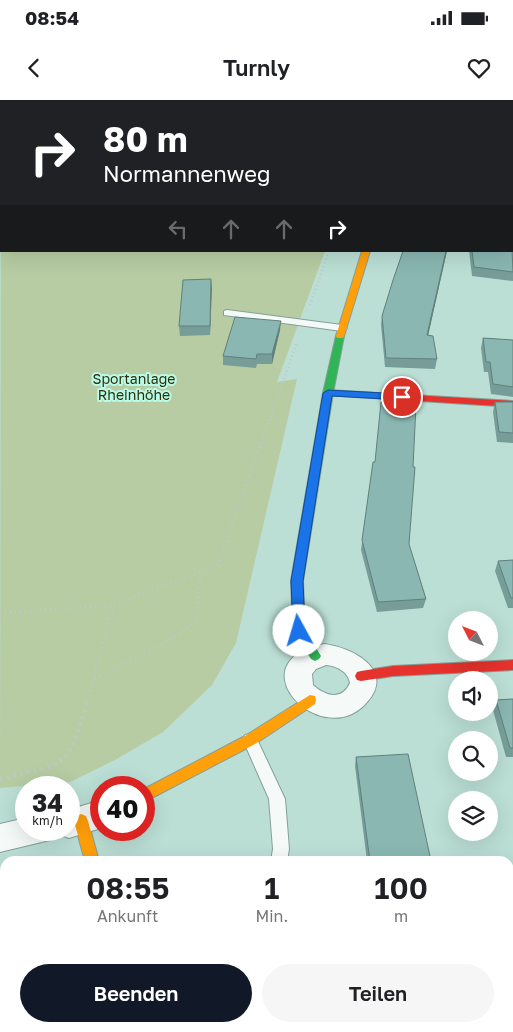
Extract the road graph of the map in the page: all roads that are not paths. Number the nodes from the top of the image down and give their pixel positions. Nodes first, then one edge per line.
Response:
1 (366, 252) edge
2 (227, 313) dead end
3 (342, 328) junction
4 (328, 393) junction
5 (513, 404) edge
6 (314, 656) junction
7 (513, 665) edge
8 (361, 676) junction
9 (310, 700) junction
10 (250, 740) junction
11 (155, 790) edge
12 (84, 820) edge
13 (15, 835) edge
14 (0, 838) edge
15 (91, 856) edge
16 (280, 856) edge

1 - 3 street
2 - 3 lane
3 - 4 street
4 - 5 street
4 - 6 street
6 - 8 street
6 - 9 street
7 - 8 street
8 - 9 street
9 - 10 street
10 - 11 street
10 - 16 lane
12 - 15 street
13 - 14 street

